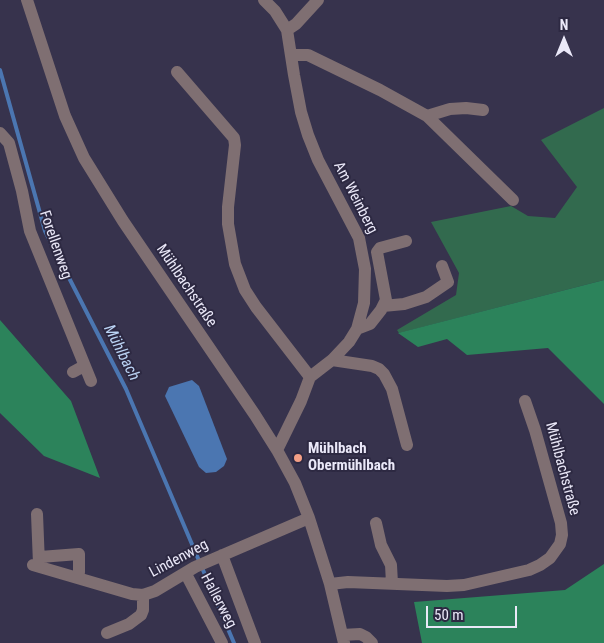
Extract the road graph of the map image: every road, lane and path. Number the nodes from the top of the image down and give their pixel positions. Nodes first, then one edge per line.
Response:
1 (26, 0) edge
2 (264, 0) edge
3 (318, 0) edge
4 (287, 30) junction
5 (291, 55) junction
6 (178, 72) dead end
7 (483, 110) dead end
8 (427, 116) junction
9 (0, 133) edge
10 (513, 200) dead end
11 (406, 242) dead end
12 (442, 266) dead end
13 (383, 306) junction
14 (357, 329) junction
15 (332, 360) junction
16 (310, 377) junction
17 (91, 381) dead end
18 (525, 401) dead end
19 (407, 445) dead end
20 (278, 450) junction
21 (37, 514) dead end
22 (309, 518) junction
23 (376, 523) dead end
24 (222, 555) junction
25 (37, 563) junction
26 (190, 570) junction
27 (78, 578) junction
28 (392, 583) junction
29 (330, 584) junction
30 (143, 595) junction
31 (107, 633) dead end
32 (343, 639) edge
33 (222, 643) edge
34 (255, 643) edge
35 (372, 643) edge

1 - 20 street, Mühlbachstraße
2 - 4 street, Am Weinberg
3 - 4 street
4 - 5 street, Am Weinberg
5 - 8 street
5 - 14 street, Am Weinberg
6 - 16 street
7 - 8 street
8 - 10 street
9 - 17 street, Forellenweg
11 - 13 street
12 - 13 street
13 - 14 street
14 - 15 street, Am Weinberg
15 - 16 street, Am Weinberg
15 - 19 street
16 - 20 street
18 - 28 street, Mühlbachstraße
20 - 22 street, Mühlbachstraße
21 - 25 street
22 - 24 street, Lindenweg
22 - 29 street, Mühlbachstraße
23 - 28 street
24 - 26 street, Lindenweg
24 - 34 street
25 - 27 street, Lindenweg
25 - 27 street
26 - 30 street, Lindenweg
26 - 33 street, Hallerweg
27 - 30 street, Lindenweg
28 - 29 street, Mühlbachstraße
29 - 32 street, Mühlbachstraße
30 - 31 street
32 - 35 street

